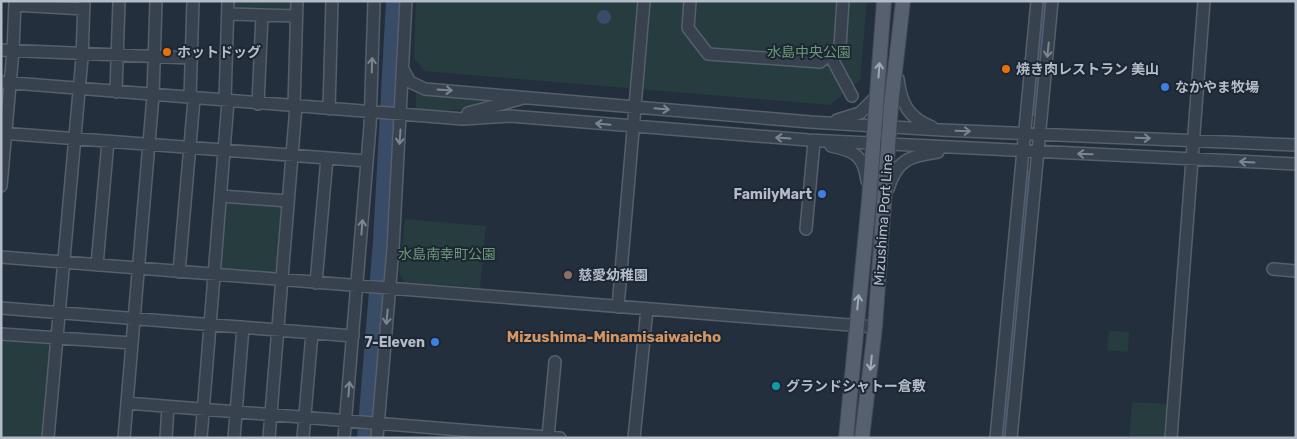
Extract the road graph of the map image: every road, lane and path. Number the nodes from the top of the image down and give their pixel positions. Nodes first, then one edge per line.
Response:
1 (119, 1) edge
2 (156, 1) edge
3 (193, 1) edge
4 (228, 1) edge
5 (297, 1) edge
6 (332, 1) edge
7 (374, 1) edge
8 (406, 1) edge
9 (644, 1) edge
10 (690, 1) edge
11 (843, 1) edge
12 (884, 1) edge
13 (903, 1) edge
14 (1037, 1) edge
15 (1052, 1) edge
16 (1204, 1) edge
17 (15, 3) edge
18 (84, 5) edge
19 (228, 14) junction
20 (262, 15) junction
21 (296, 16) junction
22 (1, 50) edge
23 (13, 51) junction
24 (82, 53) junction
25 (117, 54) junction
26 (830, 55) junction
27 (154, 56) junction
28 (191, 58) junction
29 (896, 64) junction
30 (404, 71) junction
31 (6, 83) edge
32 (79, 89) junction
33 (116, 92) junction
34 (152, 96) junction
35 (852, 96) dead end
36 (877, 96) junction
37 (526, 97) junction
38 (192, 99) junction
39 (227, 101) junction
40 (258, 104) junction
41 (295, 106) junction
42 (634, 106) junction
43 (329, 109) junction
44 (375, 113) junction
45 (397, 115) junction
46 (444, 118) junction
47 (810, 122) junction
48 (633, 126) junction
49 (874, 126) junction
50 (889, 127) junction
51 (942, 130) junction
52 (3, 133) edge
53 (1025, 134) junction
54 (1040, 135) junction
55 (74, 138) junction
56 (1194, 140) junction
57 (108, 141) junction
58 (811, 141) junction
59 (148, 144) junction
60 (873, 144) junction
61 (888, 144) junction
62 (1296, 145) edge
63 (190, 148) junction
64 (959, 148) junction
65 (224, 150) junction
66 (1023, 151) junction
67 (1038, 152) junction
68 (292, 156) junction
69 (327, 158) junction
70 (1192, 159) junction
71 (367, 161) junction
72 (1296, 164) edge
73 (2, 181) edge
74 (221, 196) junction
75 (869, 200) junction
76 (288, 202) junction
77 (884, 202) junction
78 (1024, 221) junction
79 (806, 229) dead end
80 (1, 256) edge
81 (63, 262) junction
82 (97, 265) junction
83 (138, 269) junction
84 (1273, 269) dead end
85 (1296, 271) edge
86 (179, 272) junction
87 (215, 275) junction
88 (282, 280) junction
89 (316, 283) junction
90 (357, 286) junction
91 (387, 289) junction
92 (618, 307) junction
93 (1, 308) edge
94 (648, 309) junction
95 (59, 312) junction
96 (1015, 316) junction
97 (134, 318) junction
98 (211, 324) junction
99 (856, 326) junction
100 (243, 327) junction
101 (875, 327) junction
102 (278, 330) junction
103 (312, 333) junction
104 (1, 334) edge
105 (353, 336) junction
106 (57, 338) junction
107 (132, 343) junction
108 (555, 362) dead end
109 (127, 404) junction
110 (168, 406) junction
111 (203, 409) junction
112 (236, 412) junction
113 (271, 414) junction
114 (304, 417) junction
115 (346, 420) junction
116 (375, 423) junction
117 (554, 437) edge
118 (48, 438) edge
119 (124, 438) edge
120 (166, 438) edge
121 (201, 438) edge
122 (234, 438) edge
123 (269, 438) edge
124 (303, 438) edge
125 (344, 438) edge
126 (377, 438) edge
127 (634, 438) edge
128 (846, 438) edge
129 (862, 438) edge
130 (996, 438) edge
131 (1011, 438) edge
132 (1171, 438) edge

1 - 25 street
2 - 27 street
3 - 28 street
4 - 19 street
5 - 21 street
6 - 43 street
44 -> 7 street
8 - 30 street
9 - 42 street
10 - 26 street
11 - 26 street
36 -> 12 main road, Mizushima Port Line
13 - 29 main road, Mizushima Port Line
14 - 53 street
15 -> 54 street
16 - 56 street
17 - 18 street
17 - 23 street
18 - 24 street
19 - 20 street
19 - 39 street
20 - 21 street
20 - 40 street
21 - 41 street
22 - 23 street
23 - 24 street
23 - 31 street
24 - 25 street
24 - 32 street
25 - 27 street
25 - 33 street
26 - 35 street
27 - 28 street
27 - 34 street
28 - 38 street
29 - 50 main road, Mizushima Port Line
29 - 51 street
30 -> 37 street
30 - 45 street
31 - 32 street
31 - 52 street
32 - 33 street
32 - 55 street
33 - 34 street
34 - 38 street
34 - 59 street
36 - 47 street
36 - 49 main road, Mizushima Port Line
37 - 42 street
37 - 46 street
38 - 39 street
38 - 63 street
39 - 40 street
39 - 65 street
40 - 41 street
41 - 43 street
41 - 68 street
42 -> 47 street
42 - 48 street
43 - 44 street
44 - 45 street
44 - 71 street
45 - 46 street
45 -> 91 street
48 -> 46 street
47 - 49 street
58 -> 48 street
48 - 92 street
49 - 50 street
49 - 60 main road, Mizushima Port Line
50 - 51 street
50 - 61 main road, Mizushima Port Line
51 -> 53 street
52 - 55 street
52 - 73 street
53 - 54 street
53 - 66 street
54 -> 56 street
54 - 67 street
55 - 57 street
55 - 81 street
56 - 62 street
56 - 70 street
57 - 59 street
57 - 82 street
58 - 60 street
58 - 75 street
58 - 79 street
59 - 63 street
59 - 83 street
60 - 61 street
60 - 75 main road, Mizushima Port Line
61 - 64 street
61 - 77 main road, Mizushima Port Line
63 - 65 street
63 - 86 street
64 - 66 street
64 - 77 street
65 - 68 street
65 - 74 street
66 - 67 street
66 - 78 street
70 -> 67 street
67 - 78 street
68 - 69 street
68 - 76 street
69 - 71 street
69 - 89 street
72 -> 70 street
70 - 132 street
90 -> 71 street
74 - 76 street
74 - 87 street
99 -> 75 main road, Mizushima Port Line
76 - 88 street
77 - 101 main road, Mizushima Port Line
78 - 96 street
80 - 81 street
81 - 82 street
81 - 95 street
82 - 83 street
83 - 86 street
83 - 97 street
84 - 85 street
86 - 87 street
87 - 88 street
87 - 98 street
88 - 89 street
88 - 102 street
89 - 90 street
90 - 91 street
90 - 105 street
91 - 92 street
91 -> 116 street
92 - 94 street
93 - 95 street
94 - 99 street
94 - 127 street
95 - 97 street
95 - 106 street
96 - 130 street
96 - 131 street
97 - 98 street
97 - 107 street
98 - 100 street
98 - 111 street
99 - 101 street
99 - 128 main road, Mizushima Port Line
100 - 102 street
100 - 112 street
101 -> 129 main road, Mizushima Port Line
102 - 103 street
102 - 113 street
103 - 105 street
103 - 114 street
104 - 106 street
115 -> 105 street
106 - 107 street
106 - 118 street
107 - 109 street
108 - 117 street
109 - 110 street
109 - 119 street
110 - 111 street
110 - 120 street
111 - 112 street
111 - 121 street
112 - 113 street
112 - 122 street
113 - 114 street
113 - 123 street
114 - 115 street
114 - 124 street
115 - 116 street
115 - 125 street
116 - 117 street
116 - 126 street

